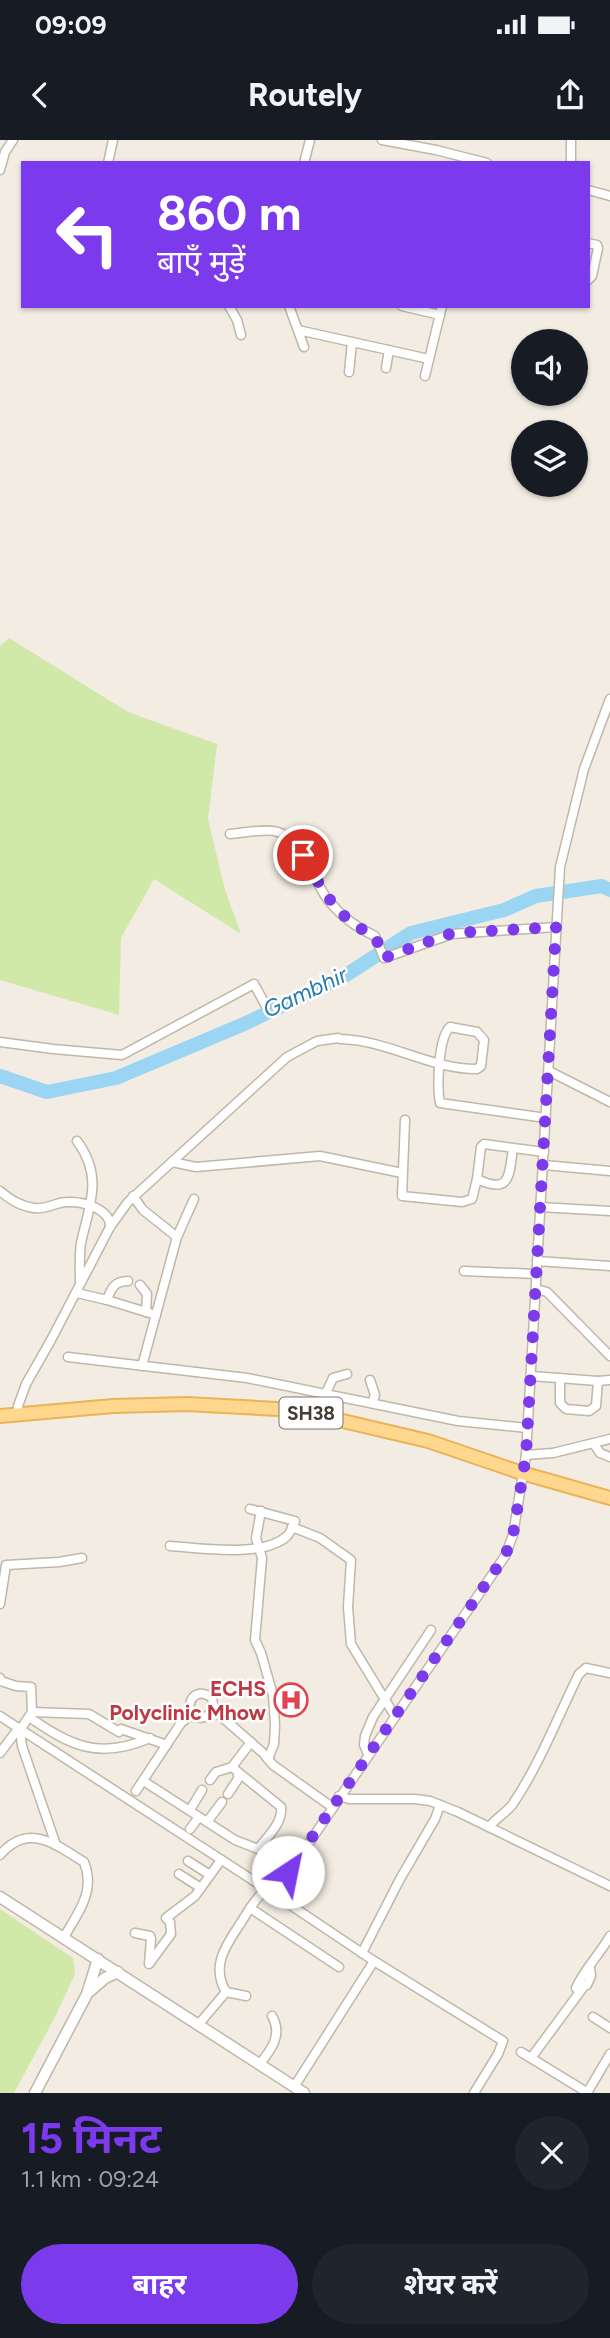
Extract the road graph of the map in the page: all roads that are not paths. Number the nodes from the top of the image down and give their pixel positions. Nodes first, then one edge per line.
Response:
1 (13, 140) edge
2 (113, 140) edge
3 (382, 140) edge
4 (570, 140) edge
5 (307, 143) edge
6 (108, 161) edge
7 (304, 161) edge
8 (479, 161) edge
9 (570, 161) edge
10 (0, 170) edge
11 (590, 191) edge
12 (610, 196) edge
13 (590, 243) edge
14 (590, 278) edge
15 (230, 308) edge
16 (290, 308) edge
17 (418, 308) edge
18 (441, 311) edge
19 (298, 330) junction
20 (241, 335) dead end
21 (352, 342) junction
22 (304, 347) dead end
23 (389, 350) junction
24 (429, 359) junction
25 (386, 368) dead end
26 (349, 372) dead end
27 (425, 376) dead end
28 (610, 699) edge
29 (230, 834) dead end
30 (556, 927) junction
31 (266, 1006) dead end
32 (0, 1042) edge
33 (440, 1065) junction
34 (549, 1072) junction
35 (610, 1102) edge
36 (546, 1118) junction
37 (405, 1120) dead end
38 (77, 1141) dead end
39 (513, 1148) junction
40 (544, 1152) junction
41 (172, 1162) junction
42 (544, 1165) junction
43 (610, 1171) edge
44 (402, 1173) junction
45 (477, 1179) junction
46 (0, 1191) edge
47 (133, 1196) junction
48 (194, 1199) dead end
49 (92, 1207) junction
50 (540, 1207) junction
51 (610, 1211) edge
52 (110, 1227) junction
53 (177, 1237) junction
54 (537, 1261) junction
55 (610, 1266) edge
56 (464, 1271) dead end
57 (537, 1274) junction
58 (128, 1281) dead end
59 (140, 1285) dead end
60 (78, 1289) junction
61 (536, 1289) junction
62 (107, 1300) junction
63 (146, 1312) junction
64 (156, 1315) junction
65 (610, 1356) edge
66 (68, 1357) dead end
67 (142, 1366) junction
68 (347, 1374) dead end
69 (531, 1376) junction
70 (560, 1378) junction
71 (370, 1380) dead end
72 (610, 1380) edge
73 (598, 1381) junction
74 (326, 1393) junction
75 (372, 1403) junction
76 (19, 1415) junction
77 (0, 1416) edge
78 (527, 1428) junction
79 (610, 1440) edge
80 (594, 1444) junction
81 (526, 1455) junction
82 (610, 1457) edge
83 (522, 1473) junction
84 (610, 1498) edge
85 (250, 1509) dead end
86 (261, 1511) junction
87 (292, 1527) junction
88 (170, 1546) dead end
89 (260, 1549) junction
90 (82, 1558) dead end
91 (0, 1604) edge
92 (430, 1630) dead end
93 (610, 1674) edge
94 (0, 1678) edge
95 (385, 1699) junction
96 (214, 1710) junction
97 (30, 1714) junction
98 (191, 1715) junction
99 (0, 1716) edge
100 (395, 1716) junction
101 (19, 1729) junction
102 (150, 1738) junction
103 (251, 1742) junction
104 (167, 1745) junction
105 (0, 1753) edge
106 (368, 1754) junction
107 (268, 1759) junction
108 (235, 1770) junction
109 (210, 1780) dead end
110 (148, 1784) dead end
111 (202, 1790) dead end
112 (136, 1791) dead end
113 (228, 1794) dead end
114 (339, 1796) junction
115 (222, 1802) dead end
116 (440, 1805) junction
117 (332, 1807) junction
118 (190, 1810) junction
119 (203, 1819) junction
120 (489, 1827) junction
121 (190, 1829) dead end
122 (56, 1845) junction
123 (0, 1855) edge
124 (221, 1860) junction
125 (188, 1861) dead end
126 (179, 1874) dead end
127 (210, 1875) junction
128 (610, 1886) edge
129 (201, 1888) junction
130 (266, 1889) junction
131 (274, 1894) junction
132 (0, 1897) edge
133 (250, 1908) junction
134 (135, 1933) dead end
135 (610, 1936) edge
136 (64, 1937) junction
137 (362, 1953) junction
138 (600, 1953) junction
139 (98, 1959) junction
140 (610, 1959) edge
141 (374, 1961) junction
142 (339, 1967) dead end
143 (118, 1972) junction
144 (226, 1992) junction
145 (87, 1994) junction
146 (246, 1996) dead end
147 (272, 2015) dead end
148 (593, 2017) dead end
149 (198, 2025) junction
150 (610, 2028) edge
151 (520, 2052) dead end
152 (610, 2054) edge
153 (531, 2058) junction
154 (259, 2066) junction
155 (299, 2091) edge
156 (35, 2093) edge
157 (474, 2093) edge
158 (587, 2093) edge

1 - 10 street
2 - 6 street
3 - 8 street
4 - 9 street
5 - 7 street
11 - 12 street
13 - 14 street
15 - 20 street
16 - 19 street
17 - 18 street
18 - 24 street
19 - 21 street
19 - 22 street
21 - 23 street
21 - 26 street
23 - 24 street
23 - 25 street
24 - 27 street
28 - 30 street
29 - 30 street
30 - 34 street
31 - 32 street
33 - 33 street
33 - 36 street
33 - 41 street
34 - 35 street
34 - 36 street
36 - 40 street
37 - 44 street
38 - 49 street
39 - 40 street
39 - 45 street
39 - 45 street
40 - 42 street
41 - 44 street
41 - 47 street
42 - 43 street
42 - 50 street
44 - 45 street
46 - 49 street
47 - 52 street
47 - 53 street
48 - 53 street
49 - 52 street
49 - 60 street
50 - 51 street
50 - 54 street
52 - 60 street
53 - 64 street
54 - 55 street
54 - 57 street
56 - 57 street
57 - 61 street
58 - 62 street
59 - 63 street
60 - 62 street
60 - 76 street
61 - 65 street
61 - 69 street
62 - 63 street
63 - 64 street
64 - 67 street
66 - 67 street
67 - 74 street
68 - 74 street
69 - 70 street
69 - 78 street
70 - 73 street
70 - 73 street
71 - 75 street
72 - 73 street
74 - 75 street
75 - 78 street
76 - 77 main road, SH38
76 - 83 main road, SH38
78 - 81 street
79 - 80 street
80 - 81 street
80 - 82 street
81 - 83 street
83 - 84 main road, SH38
83 - 100 street
85 - 86 street
86 - 87 street
86 - 89 street
87 - 89 street
87 - 95 street
88 - 89 street
89 - 107 street
90 - 91 street
92 - 95 street
93 - 120 street
94 - 97 street
95 - 100 street
95 - 106 street
96 - 98 street
96 - 98 street
96 - 103 street
97 - 101 street
97 - 102 street
97 - 102 street
98 - 104 street
99 - 101 street
100 - 106 street
101 - 105 street
101 - 122 street
101 - 124 street
102 - 104 street
103 - 107 street
103 - 108 street
104 - 112 street
106 - 114 street
107 - 117 street
108 - 109 street
108 - 113 street
108 - 119 street
110 - 118 street
111 - 118 street
114 - 116 street
114 - 117 street
115 - 119 street
116 - 120 street
116 - 137 street
117 - 131 street
118 - 119 street
119 - 121 street
120 - 128 street
122 - 123 street
122 - 136 street
124 - 127 street
124 - 130 street
125 - 127 street
126 - 129 street
127 - 129 street
129 - 134 street
130 - 131 street
130 - 133 street
131 - 137 street
132 - 136 street
133 - 142 street
133 - 144 street
135 - 138 street
136 - 139 street
137 - 141 street
138 - 140 street
138 - 153 street
139 - 143 street
139 - 145 street
141 - 155 street
141 - 157 street
143 - 145 street
143 - 149 street
144 - 146 street
144 - 149 street
145 - 156 street
147 - 154 street
148 - 150 street
149 - 154 street
151 - 153 street
152 - 158 street
153 - 158 street
154 - 155 street

